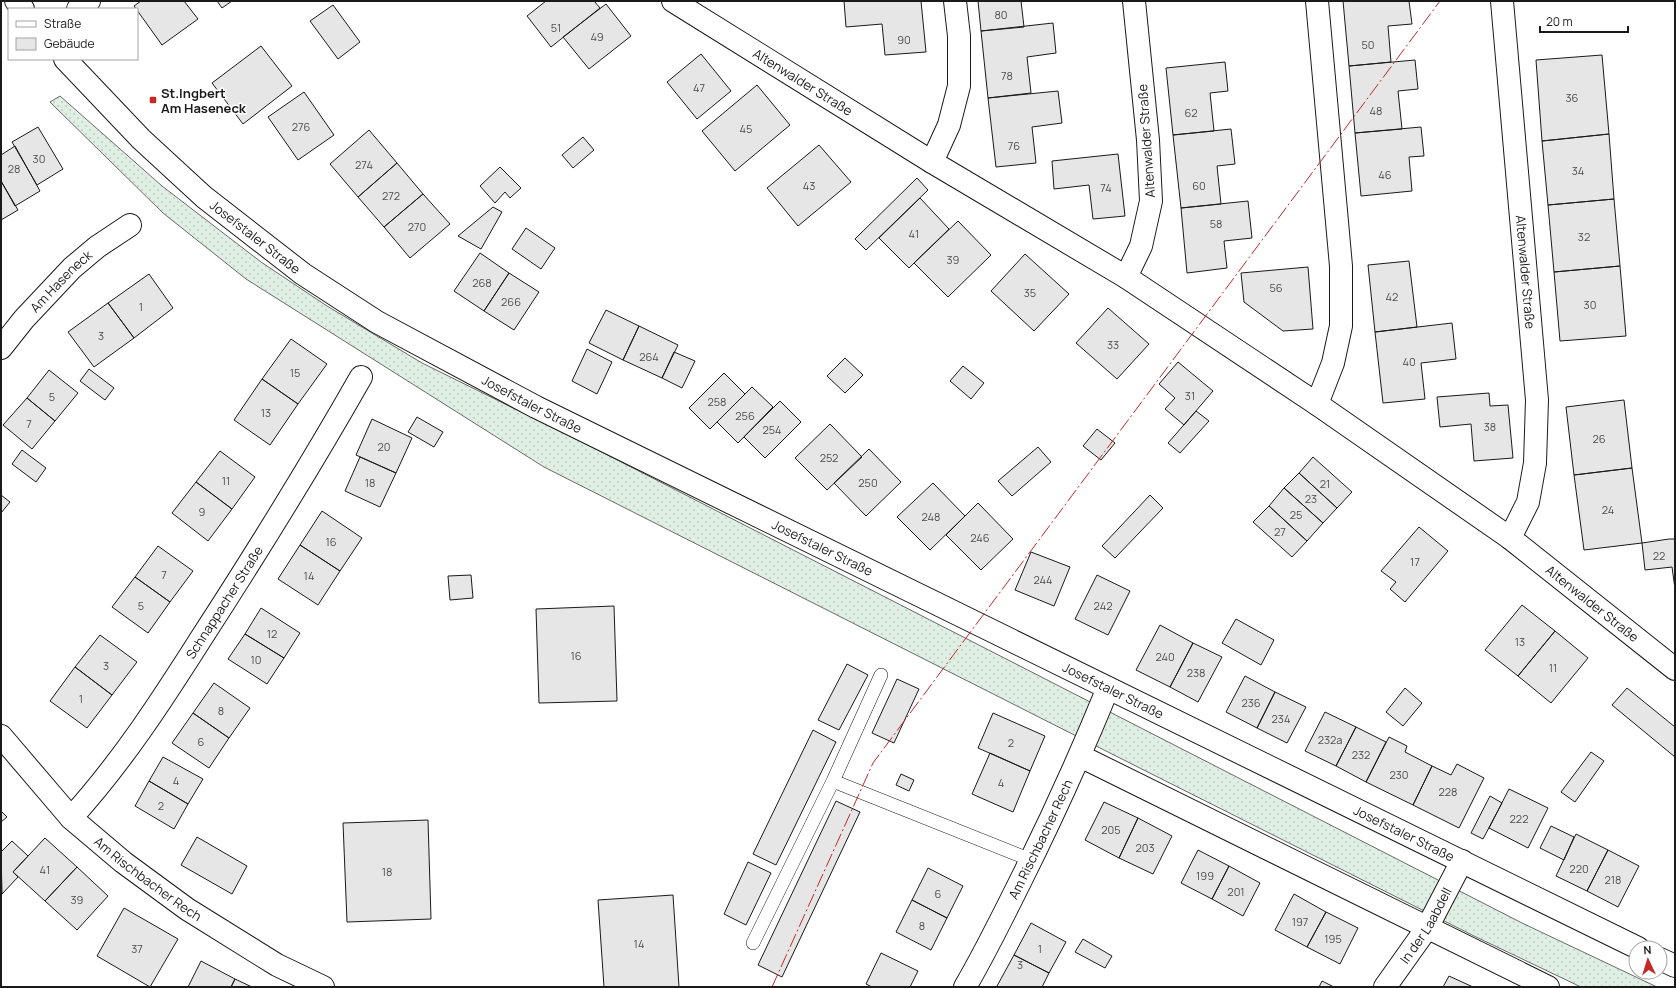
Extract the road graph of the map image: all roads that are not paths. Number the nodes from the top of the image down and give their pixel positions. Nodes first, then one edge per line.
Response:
1 (89, 1) edge
2 (673, 1) edge
3 (955, 1) edge
4 (1134, 1) edge
5 (1317, 1) edge
6 (1502, 1) edge
7 (79, 8) edge
8 (65, 60) edge
9 (932, 162) junction
10 (130, 225) dead end
11 (1126, 277) junction
12 (1, 348) edge
13 (361, 377) dead end
14 (1317, 404) junction
15 (1510, 538) junction
16 (1675, 669) edge
17 (881, 675) dead end
18 (1108, 688) junction
19 (1, 736) edge
20 (1080, 756) junction
21 (833, 780) junction
22 (71, 818) junction
23 (1031, 860) junction
24 (1462, 861) junction
25 (1427, 928) junction
26 (753, 943) dead end
27 (1628, 943) edge
28 (323, 987) edge
29 (965, 987) edge
30 (1385, 987) edge
31 (1548, 987) edge

1 - 7 street
2 - 9 street, Altenwalder Straße
3 - 9 street
4 - 11 street, Altenwalder Straße
5 - 14 street
6 - 15 street, Altenwalder Straße
8 - 18 street, Josefstaler Straße
9 - 11 street, Altenwalder Straße
10 - 12 street, Am Haseneck
11 - 14 street, Altenwalder Straße
13 - 22 street, Schnappacher Straße
14 - 15 street, Altenwalder Straße
15 - 16 street, Altenwalder Straße
17 - 21 lane
18 - 20 street, Am Rischbacher Rech
18 - 24 street, Josefstaler Straße
19 - 22 street, Am Rischbacher Rech
20 - 23 street, Am Rischbacher Rech
20 - 25 street
21 - 23 lane
21 - 26 lane
22 - 28 street, Am Rischbacher Rech
23 - 29 street, Am Rischbacher Rech
24 - 25 street, In der Laabdell
24 - 27 street, Josefstaler Straße
25 - 30 street, In der Laabdell
25 - 31 street

